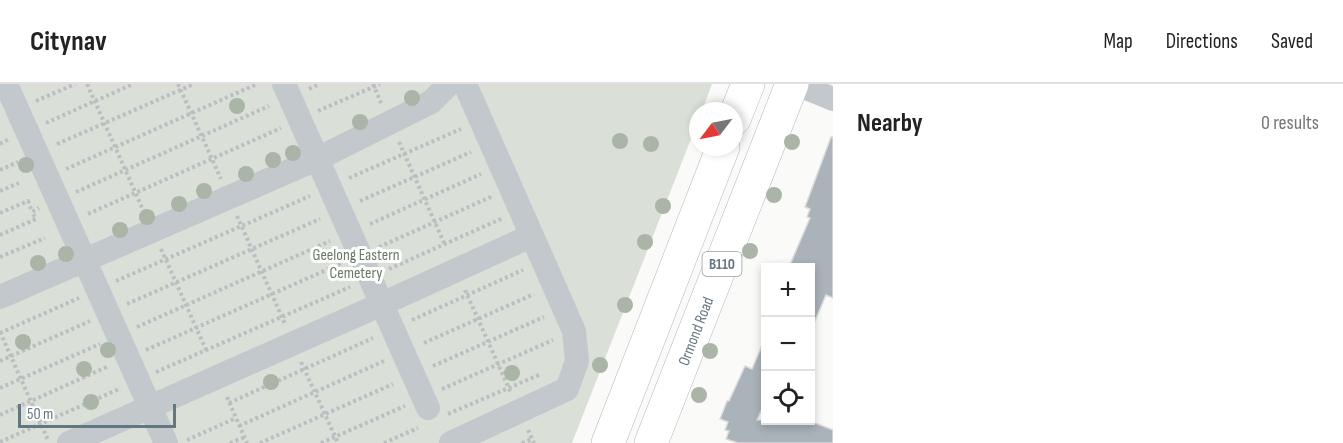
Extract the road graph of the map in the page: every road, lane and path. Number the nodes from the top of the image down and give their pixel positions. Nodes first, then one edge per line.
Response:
1 (6, 84) edge
2 (87, 84) edge
3 (133, 84) edge
4 (178, 84) edge
5 (194, 84) edge
6 (257, 84) edge
7 (320, 84) edge
8 (380, 84) edge
9 (449, 84) edge
10 (465, 84) edge
11 (748, 84) edge
12 (794, 84) edge
13 (180, 90) junction
14 (287, 91) edge
15 (833, 99) edge
16 (95, 101) junction
17 (741, 102) edge
18 (191, 113) junction
19 (299, 120) junction
20 (480, 120) junction
21 (105, 123) junction
22 (27, 131) junction
23 (201, 136) junction
24 (491, 143) junction
25 (0, 144) edge
26 (115, 147) junction
27 (37, 153) junction
28 (720, 156) edge
29 (211, 159) junction
30 (317, 159) junction
31 (501, 166) junction
32 (0, 170) edge
33 (126, 170) junction
34 (48, 177) junction
35 (19, 183) dead end
36 (329, 187) junction
37 (511, 188) junction
38 (0, 191) edge
39 (136, 192) junction
40 (229, 197) junction
41 (58, 200) junction
42 (340, 210) junction
43 (520, 211) junction
44 (32, 212) junction
45 (0, 213) edge
46 (68, 223) junction
47 (241, 226) junction
48 (153, 231) junction
49 (350, 232) junction
50 (0, 235) edge
51 (531, 236) junction
52 (45, 238) dead end
53 (252, 249) junction
54 (360, 255) junction
55 (0, 257) edge
56 (165, 260) junction
57 (85, 261) junction
58 (262, 272) junction
59 (370, 278) junction
60 (176, 283) junction
61 (98, 290) junction
62 (272, 294) junction
63 (0, 297) edge
64 (382, 304) junction
65 (186, 305) junction
66 (108, 313) junction
67 (282, 317) junction
68 (196, 328) junction
69 (574, 331) junction
70 (0, 333) edge
71 (118, 335) junction
72 (293, 343) junction
73 (206, 350) junction
74 (10, 356) junction
75 (128, 358) junction
76 (577, 358) junction
77 (0, 360) edge
78 (217, 377) junction
79 (21, 378) junction
80 (138, 380) junction
81 (0, 388) edge
82 (31, 401) junction
83 (150, 407) junction
84 (429, 409) junction
85 (0, 415) edge
86 (236, 418) junction
87 (41, 424) junction
88 (245, 437) junction
89 (335, 437) junction
90 (532, 439) dead end
91 (0, 442) edge
92 (50, 443) edge
93 (69, 443) edge
94 (166, 443) edge
95 (180, 443) edge
96 (231, 443) edge
97 (247, 443) edge
98 (321, 443) edge
99 (338, 443) edge
100 (384, 443) edge
101 (451, 443) edge
102 (522, 443) edge
103 (609, 443) edge
104 (651, 443) edge

1 - 22 street
2 - 16 path
3 - 16 path
4 - 13 path
5 - 13 path
6 - 18 path
7 - 14 path
8 - 19 path
9 - 30 street
10 - 20 street
11 - 17 highway
12 - 15 street
12 - 104 highway, Ormond Road / B110
13 - 18 path
13 - 21 path
14 - 19 street
14 - 23 path
16 - 21 path
16 - 22 path
18 - 23 path
18 - 26 path
19 - 29 path
19 - 30 street
20 - 24 street
20 - 36 path
21 - 26 path
21 - 27 path
22 - 25 path
22 - 27 street
23 - 29 path
23 - 33 path
24 - 31 street
24 - 42 path
26 - 33 path
26 - 34 path
27 - 32 path
27 - 34 street
28 - 103 highway, B110
29 - 39 path
29 - 40 path
30 - 36 street
30 - 40 street
31 - 37 street
31 - 49 path
33 - 39 path
33 - 41 path
34 - 41 street
35 - 38 path
36 - 42 street
36 - 47 path
37 - 43 street
37 - 54 path
39 - 46 path
39 - 48 path
40 - 47 path
40 - 48 street
41 - 44 path
41 - 46 street
42 - 49 street
42 - 53 path
43 - 51 street
43 - 59 path
44 - 45 path
44 - 50 path
46 - 57 street
47 - 53 path
47 - 56 path
48 - 56 path
48 - 57 street
49 - 54 street
49 - 58 path
51 - 64 street
51 - 69 street
52 - 55 path
53 - 58 path
53 - 60 path
54 - 59 street
54 - 62 path
56 - 60 path
56 - 61 path
57 - 61 street
57 - 63 street
58 - 62 path
58 - 65 path
59 - 64 street
59 - 67 path
60 - 65 path
60 - 66 path
61 - 66 street
61 - 70 path
62 - 67 path
62 - 68 path
64 - 72 street
64 - 84 street
65 - 68 path
65 - 71 path
66 - 71 street
66 - 74 path
67 - 72 path
67 - 73 path
68 - 73 path
68 - 75 path
69 - 76 street
69 - 84 path
70 - 74 path
71 - 75 street
71 - 79 path
72 - 78 street
72 - 89 path
73 - 78 path
73 - 80 path
74 - 77 path
74 - 79 path
75 - 80 street
75 - 82 path
76 - 84 path
76 - 101 street
78 - 83 street
78 - 86 path
79 - 81 path
79 - 82 path
80 - 83 street
80 - 87 path
82 - 85 path
82 - 87 path
83 - 93 street
83 - 94 street
84 - 89 path
84 - 100 path
86 - 88 path
86 - 95 path
87 - 91 path
87 - 92 path
88 - 96 path
88 - 97 path
89 - 98 path
89 - 99 path
90 - 102 path

